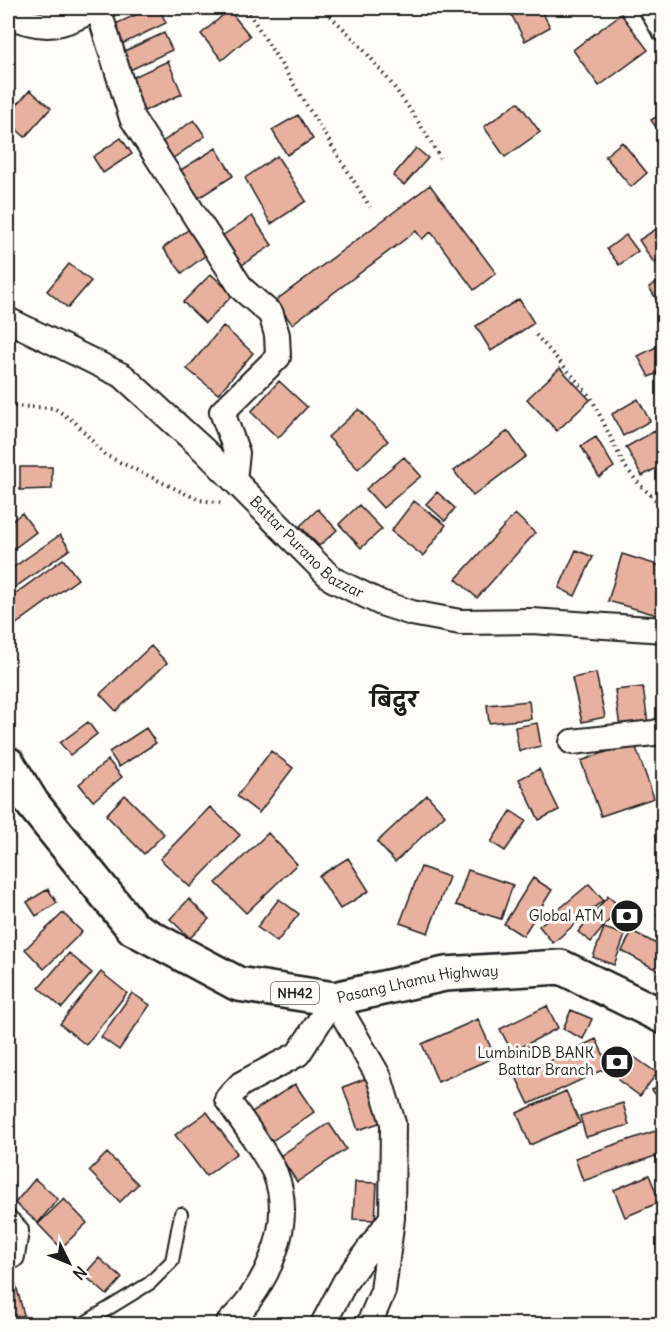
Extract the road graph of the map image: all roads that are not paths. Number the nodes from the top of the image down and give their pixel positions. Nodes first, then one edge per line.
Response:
1 (97, 8) edge
2 (651, 8) edge
3 (8, 15) edge
4 (663, 30) edge
5 (8, 320) edge
6 (234, 480) junction
7 (663, 630) edge
8 (663, 730) edge
9 (572, 742) dead end
10 (8, 764) edge
11 (334, 999) junction
12 (663, 1017) edge
13 (182, 1214) dead end
14 (392, 1218) junction
15 (8, 1223) edge
16 (8, 1258) edge
17 (84, 1324) edge
18 (228, 1324) edge
19 (323, 1324) edge
20 (369, 1324) edge

1 - 3 street
1 - 6 street
2 - 4 street
5 - 6 street, Battar Purano Bazzar
6 - 7 street, Battar Purano Bazzar
8 - 9 street
10 - 11 main road, Pasang Lhamu Highway / NH42
11 - 12 main road, Pasang Lhamu Highway / NH42
11 - 14 street
11 - 18 street
13 - 17 lane
14 - 19 street
14 - 20 street
15 - 16 street

